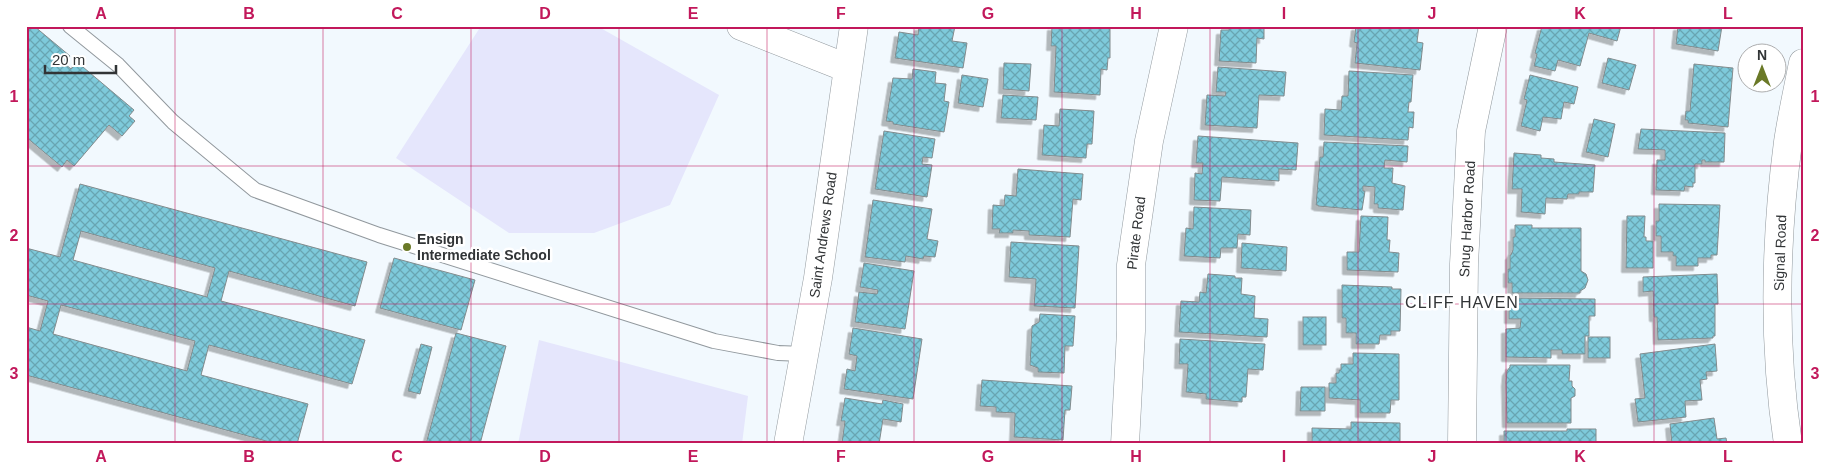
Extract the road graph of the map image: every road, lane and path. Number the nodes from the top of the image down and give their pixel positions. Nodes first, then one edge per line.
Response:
1 (70, 26) edge
2 (741, 26) edge
3 (854, 26) edge
4 (1174, 26) edge
5 (1493, 26) edge
6 (1803, 63) edge
7 (847, 68) junction
8 (804, 354) junction
9 (788, 444) edge
10 (1125, 444) edge
11 (1462, 444) edge
12 (1788, 444) edge

1 - 8 lane
2 - 7 street
3 - 7 street, Saint Andrews Road
4 - 10 street, Pirate Road
5 - 11 street, Snug Harbor Road
6 - 12 street, Signal Road
7 - 8 street, Saint Andrews Road
8 - 9 street, Saint Andrews Road

